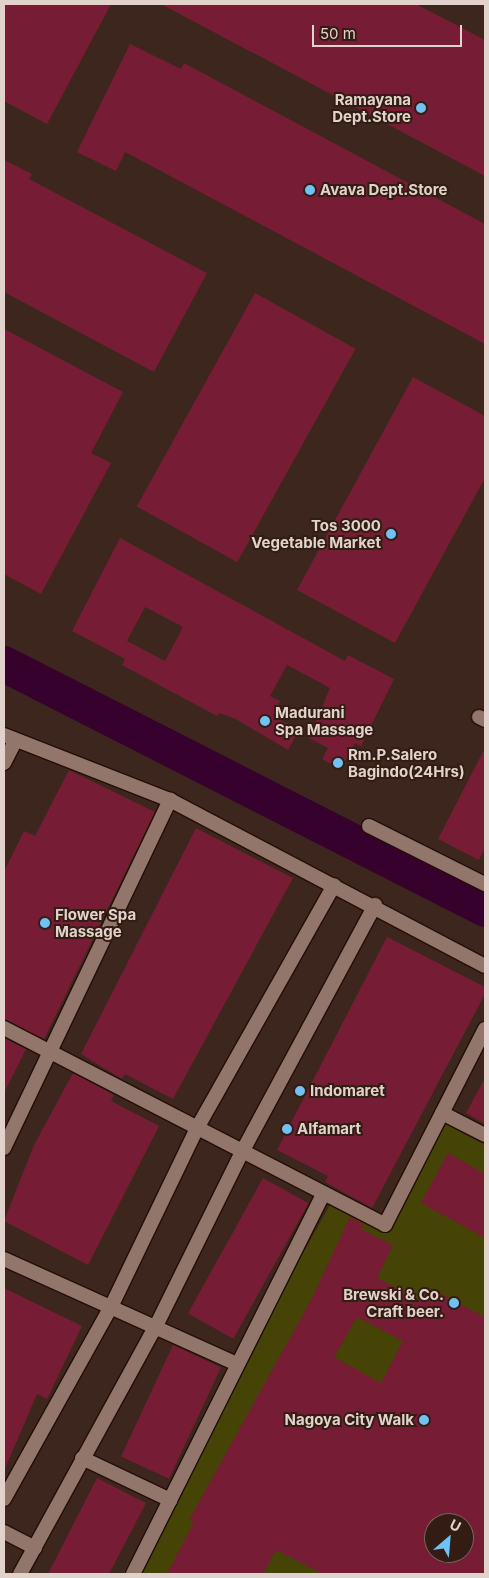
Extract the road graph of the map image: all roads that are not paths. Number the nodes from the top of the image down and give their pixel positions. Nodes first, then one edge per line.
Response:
1 (9, 738) edge
2 (4, 763) edge
3 (170, 800) junction
4 (369, 826) dead end
5 (485, 884) edge
6 (334, 885) junction
7 (374, 906) junction
8 (485, 966) edge
9 (4, 1028) edge
10 (485, 1029) edge
11 (48, 1051) junction
12 (442, 1113) junction
13 (196, 1130) junction
14 (485, 1135) edge
15 (4, 1148) edge
16 (241, 1154) junction
17 (323, 1194) junction
18 (4, 1259) edge
19 (111, 1307) junction
20 (156, 1326) junction
21 (237, 1364) junction
22 (82, 1458) junction
23 (4, 1500) edge
24 (170, 1500) junction
25 (4, 1532) edge
26 (35, 1548) junction
27 (20, 1574) edge
28 (133, 1574) edge

1 - 2 street
1 - 3 street
3 - 6 street
3 - 11 street
4 - 5 street
6 - 7 street
6 - 13 street
7 - 8 street
7 - 16 street
9 - 11 street
10 - 12 street
11 - 13 street
11 - 15 street
12 - 14 street
12 - 17 street
13 - 16 street
13 - 19 street
16 - 17 street
16 - 20 street
17 - 21 street
18 - 19 street
19 - 20 street
19 - 23 street
20 - 21 street
20 - 22 street
21 - 24 street
22 - 24 street
22 - 26 street
24 - 28 street
25 - 26 street
26 - 27 street

